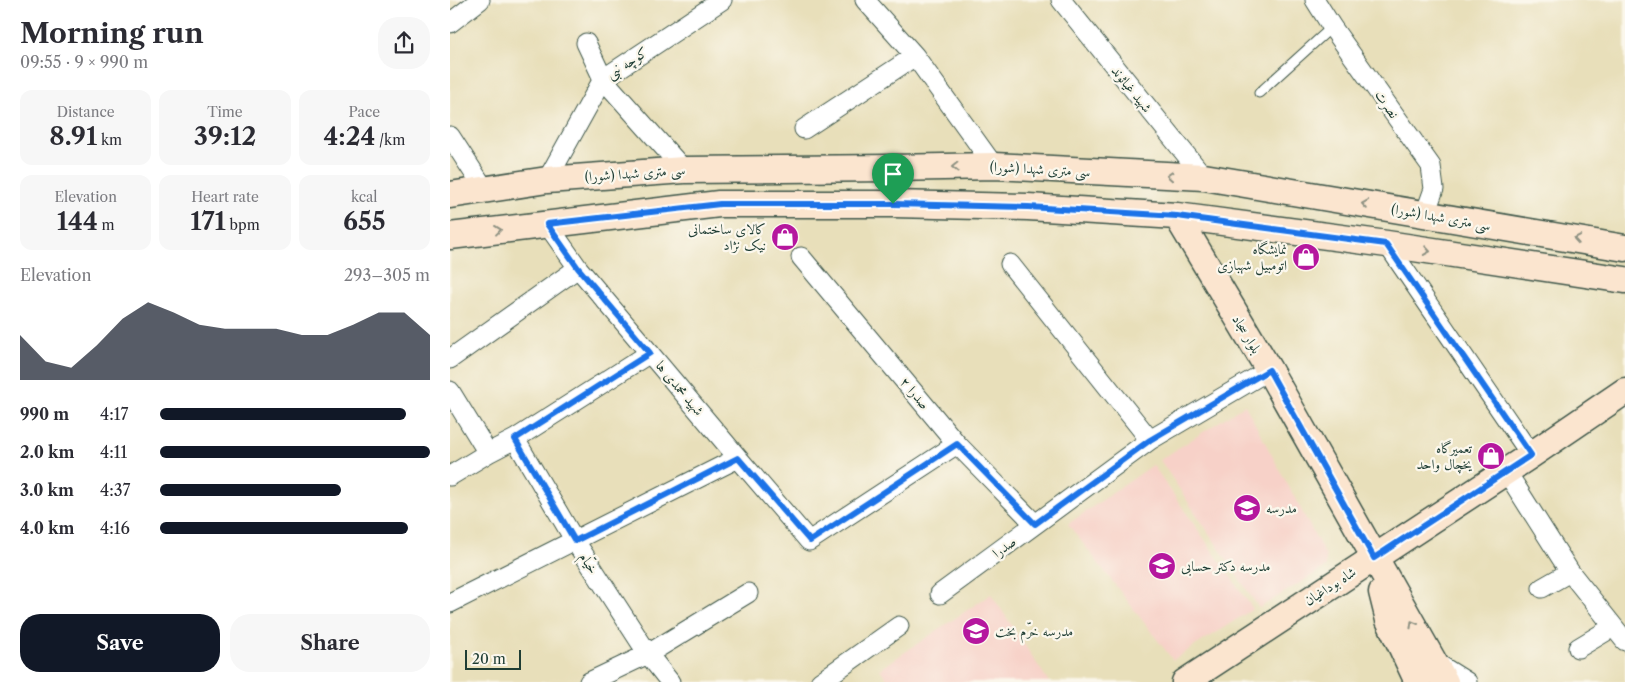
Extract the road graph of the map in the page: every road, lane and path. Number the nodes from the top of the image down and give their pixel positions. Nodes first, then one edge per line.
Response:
1 (480, 0) edge
2 (722, 0) edge
3 (865, 0) edge
4 (1061, 0) edge
5 (1315, 0) edge
6 (450, 23) edge
7 (1332, 27) junction
8 (586, 43) dead end
9 (915, 56) junction
10 (603, 79) junction
11 (1259, 93) dead end
12 (804, 129) dead end
13 (450, 136) edge
14 (994, 166) junction
15 (892, 168) junction
16 (684, 170) junction
17 (1204, 178) junction
18 (547, 180) junction
19 (485, 190) junction
20 (450, 195) edge
21 (893, 204) junction
22 (1425, 214) junction
23 (1177, 216) junction
24 (547, 224) junction
25 (450, 236) edge
26 (1386, 244) junction
27 (1625, 248) edge
28 (801, 257) dead end
29 (1010, 264) dead end
30 (578, 268) junction
31 (1625, 280) edge
32 (650, 353) junction
33 (450, 360) edge
34 (1269, 370) junction
35 (450, 391) edge
36 (1623, 396) edge
37 (515, 439) junction
38 (1150, 440) junction
39 (957, 444) junction
40 (488, 453) junction
41 (1531, 455) junction
42 (738, 458) junction
43 (1506, 471) junction
44 (450, 476) edge
45 (1035, 524) junction
46 (575, 541) junction
47 (1374, 558) junction
48 (1570, 572) junction
49 (1542, 588) dead end
50 (748, 593) dead end
51 (940, 594) dead end
52 (450, 603) edge
53 (899, 626) dead end
54 (1619, 634) edge
55 (1578, 648) dead end
56 (648, 654) junction
57 (1440, 672) edge
58 (589, 682) edge
59 (670, 682) edge
60 (820, 682) edge
61 (1185, 682) edge
62 (1418, 682) edge
63 (1467, 682) edge

1 - 6 street
2 - 10 street, کوچه نبی
3 - 9 street
4 - 17 street, شهید غیاثوند
5 - 7 street, نصرت
7 - 11 lane
7 - 22 street, نصرت
8 - 10 street
9 - 12 street
9 - 14 street
10 - 16 street
10 - 18 street, کوچه نبی
13 - 19 street
14 -> 15 main road, سی متری شهدا (شورا)
17 -> 14 main road, سی متری شهدا (شورا)
15 - 16 main road, سی متری شهدا (شورا)
15 - 21 main road
16 - 18 main road, سی متری شهدا (شورا)
22 -> 17 main road, سی متری شهدا (شورا)
18 - 19 main road, سی متری شهدا (شورا)
19 - 20 main road, سی متری شهدا (شورا)
21 - 23 main road
21 - 24 main road
27 -> 22 main road, سی متری شهدا (شورا)
23 - 26 main road
23 - 34 main road, بلوار سجاد
25 -> 24 main road
24 - 30 street, شهید محمدی ها
26 -> 31 main road
26 - 41 street
28 - 39 street, صدرا ۲
29 - 38 street
30 - 32 street, شهید محمدی ها
30 - 33 street
32 - 37 street
32 - 42 street, شهید محمدی ها
34 - 38 street, صدرا
34 - 47 main road, بلوار سجاد
35 - 40 street
36 - 41 main road, شاه بوداغیان
37 - 40 street
37 - 46 street, خیّام
38 - 45 street, صدرا
39 - 42 street, شهید محمدی ها
39 - 45 street, صدرا ۲
40 - 44 street
41 - 43 main road, شاه بوداغیان
42 - 46 street
43 - 47 main road, شاه بوداغیان
43 - 48 street
45 - 51 street, صدرا
46 - 52 street
46 - 56 street, خیّام
57 -> 47 main road, بلوار سجاد
47 - 61 main road, شاه بوداغیان
47 - 62 main road, بلوار سجاد
48 - 49 street
48 - 54 street
50 - 56 street
53 - 60 street
54 - 55 street
56 - 58 street
56 - 59 street, خیّام
57 - 63 street

